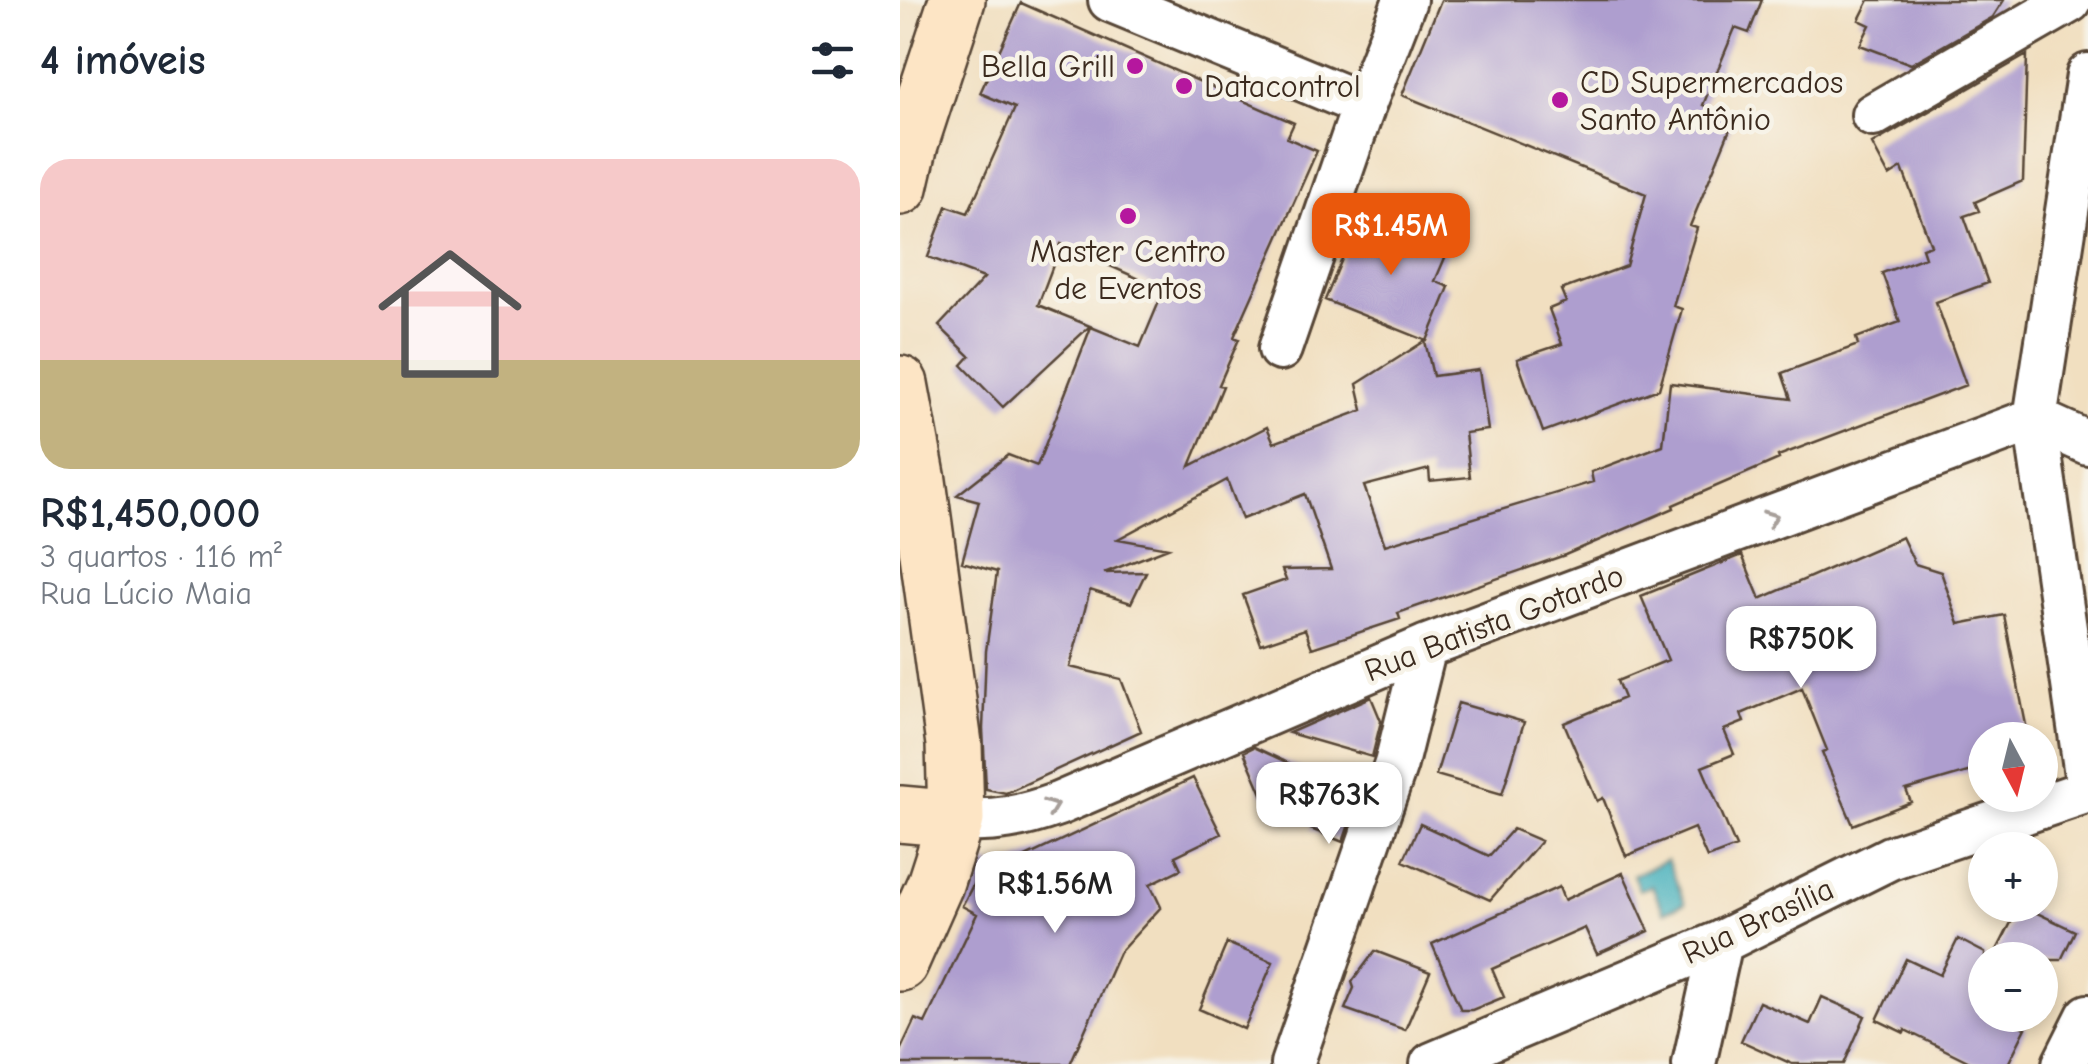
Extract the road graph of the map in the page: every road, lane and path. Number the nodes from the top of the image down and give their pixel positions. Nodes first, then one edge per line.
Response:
1 (957, 0) edge
2 (1110, 0) edge
3 (1405, 0) edge
4 (2074, 0) edge
5 (2088, 74) edge
6 (1364, 105) junction
7 (1873, 115) dead end
8 (900, 187) edge
9 (1280, 349) dead end
10 (900, 384) edge
11 (2035, 419) junction
12 (2088, 443) edge
13 (909, 480) edge
14 (1425, 647) junction
15 (2088, 790) edge
16 (900, 814) edge
17 (956, 820) junction
18 (1721, 942) junction
19 (900, 963) edge
20 (2088, 1016) edge
21 (1292, 1064) edge
22 (1432, 1064) edge
23 (1694, 1064) edge
24 (2064, 1064) edge

1 - 8 main road
2 - 6 street
3 - 6 street
4 - 7 street
5 - 11 street
6 - 9 street
10 - 13 main road
11 - 12 street
14 -> 11 street, Rua Batista Gotardo
11 - 15 street
13 - 17 main road
17 -> 14 street, Rua Batista Gotardo
14 - 21 street
15 - 18 street, Rua Brasília
16 - 17 main road
17 - 19 main road
18 - 22 street, Rua Brasília
18 - 23 street
20 - 24 street

